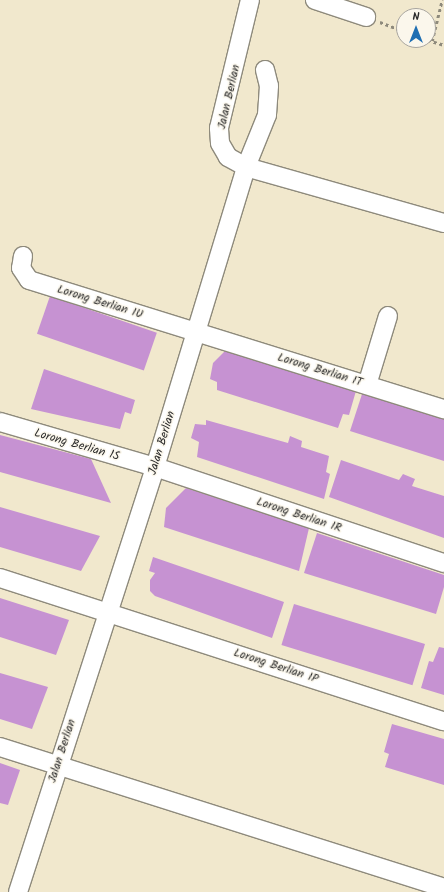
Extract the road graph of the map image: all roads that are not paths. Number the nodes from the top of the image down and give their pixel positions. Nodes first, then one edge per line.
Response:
1 (250, 0) edge
2 (315, 0) edge
3 (366, 17) road end
4 (266, 70) dead end
5 (246, 167) junction
6 (444, 223) edge
7 (23, 256) dead end
8 (388, 316) dead end
9 (197, 332) junction
10 (367, 385) junction
11 (444, 409) edge
12 (0, 422) edge
13 (155, 467) junction
14 (444, 563) edge
15 (0, 578) edge
16 (108, 612) junction
17 (444, 720) edge
18 (0, 747) edge
19 (57, 766) junction
20 (444, 888) edge
21 (18, 892) edge

1 - 5 street, Jalan Berlian
2 - 3 street
4 - 5 street
5 - 6 street
5 - 9 street, Jalan Berlian
7 - 9 street, Lorong Berlian 1U
8 - 10 street
9 - 10 street, Lorong Berlian 1T
9 - 13 street, Jalan Berlian
10 - 11 street, Lorong Berlian 1T
12 - 13 street, Lorong Berlian 1S
13 - 14 street, Lorong Berlian 1R
13 - 16 street, Jalan Berlian
15 - 16 street, Lorong Berlian 1P
16 - 17 street, Lorong Berlian 1P
16 - 19 street, Jalan Berlian
18 - 19 street
19 - 20 street
19 - 21 street, Jalan Berlian

